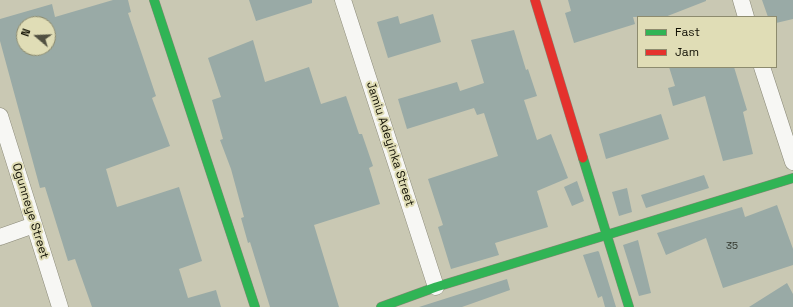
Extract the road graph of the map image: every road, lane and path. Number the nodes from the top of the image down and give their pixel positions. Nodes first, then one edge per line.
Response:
1 (154, 0) edge
2 (343, 0) edge
3 (535, 0) edge
4 (741, 0) edge
5 (746, 16) edge
6 (762, 68) edge
7 (0, 116) edge
8 (793, 162) edge
9 (793, 178) edge
10 (34, 225) junction
11 (607, 234) junction
12 (0, 237) edge
13 (436, 287) junction
14 (60, 307) edge
15 (254, 307) edge
16 (381, 307) edge
17 (629, 307) edge

1 - 15 street
2 - 13 street, Jamiu Adeyinka Street
3 - 11 street
4 - 5 street
6 - 8 street
7 - 10 street, Ogunneye Street
9 - 11 street
10 - 12 street
10 - 14 street, Ogunneye Street
11 - 13 street
11 - 17 street
13 - 16 street

